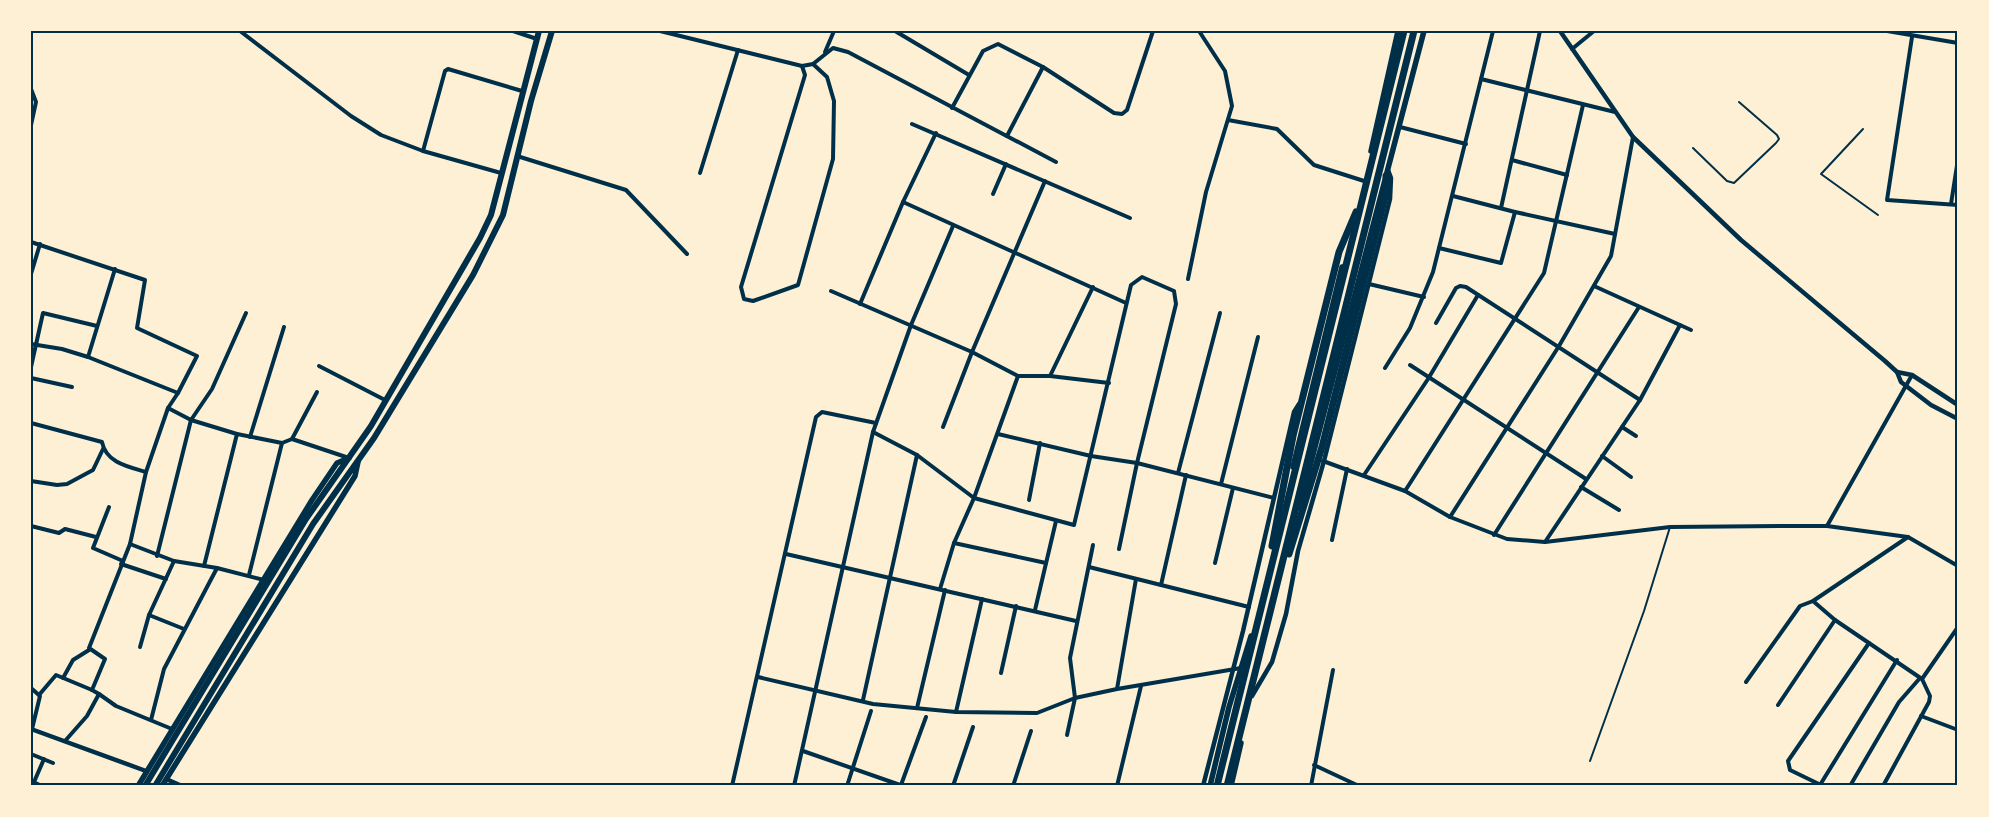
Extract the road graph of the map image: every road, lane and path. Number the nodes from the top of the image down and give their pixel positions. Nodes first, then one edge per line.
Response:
1 (240, 31) edge
2 (513, 31) edge
3 (539, 31) edge
4 (552, 31) edge
5 (660, 31) edge
6 (834, 31) edge
7 (895, 31) edge
8 (1153, 31) edge
9 (1199, 31) edge
10 (1398, 31) edge
11 (1404, 31) edge
12 (1414, 31) edge
13 (1424, 31) edge
14 (1493, 31) edge
15 (1540, 31) edge
16 (1560, 31) edge
17 (1594, 31) edge
18 (1887, 31) edge
19 (1912, 37) junction
20 (537, 39) junction
21 (1958, 43) edge
22 (1572, 49) junction
23 (738, 50) junction
24 (825, 53) junction
25 (812, 64) junction
26 (802, 66) junction
27 (1043, 67) junction
28 (969, 75) junction
29 (1482, 79) junction
30 (31, 90) edge
31 (522, 91) junction
32 (1528, 91) junction
33 (33, 102) edge
34 (1739, 102) dead end
35 (1583, 105) junction
36 (952, 108) junction
37 (1615, 112) junction
38 (1228, 120) junction
39 (912, 124) dead end
40 (31, 125) edge
41 (1400, 127) junction
42 (1863, 128) dead end
43 (936, 133) junction
44 (1007, 136) junction
45 (1633, 138) junction
46 (1466, 144) junction
47 (1693, 148) dead end
48 (423, 152) junction
49 (517, 156) junction
50 (1958, 159) edge
51 (1512, 160) junction
52 (1056, 162) dead end
53 (1006, 164) junction
54 (500, 173) junction
55 (700, 173) dead end
56 (1387, 173) junction
57 (1566, 175) junction
58 (1045, 181) junction
59 (1364, 181) junction
60 (993, 194) dead end
61 (1453, 196) junction
62 (903, 202) junction
63 (1951, 204) junction
64 (1359, 205) junction
65 (1958, 205) edge
66 (1501, 208) junction
67 (1515, 212) junction
68 (1878, 216) dead end
69 (1130, 218) dead end
70 (1556, 221) junction
71 (953, 226) junction
72 (1615, 234) junction
73 (31, 242) edge
74 (40, 244) junction
75 (1439, 248) junction
76 (1015, 252) junction
77 (687, 254) dead end
78 (115, 269) junction
79 (31, 274) edge
80 (1188, 278) dead end
81 (1369, 284) junction
82 (1594, 286) junction
83 (1092, 287) junction
84 (831, 291) dead end
85 (1478, 295) junction
86 (1424, 297) junction
87 (1126, 303) junction
88 (860, 304) junction
89 (1639, 307) junction
90 (246, 313) dead end
91 (1220, 313) dead end
92 (1515, 318) junction
93 (1436, 322) dead end
94 (911, 325) junction
95 (1680, 325) junction
96 (97, 326) junction
97 (284, 327) dead end
98 (1691, 330) dead end
99 (1258, 337) dead end
100 (33, 345) edge
101 (1559, 346) junction
102 (972, 352) junction
103 (88, 356) junction
104 (318, 366) dead end
105 (1410, 366) dead end
106 (31, 367) edge
107 (1384, 368) dead end
108 (1897, 372) junction
109 (1598, 373) junction
110 (1912, 375) junction
111 (1018, 376) junction
112 (1050, 376) junction
113 (31, 378) edge
114 (1428, 379) junction
115 (1109, 383) junction
116 (1311, 386) junction
117 (1906, 386) junction
118 (72, 387) dead end
119 (317, 392) dead end
120 (178, 393) junction
121 (385, 400) junction
122 (1464, 400) junction
123 (1640, 400) junction
124 (1958, 405) edge
125 (168, 408) junction
126 (1958, 419) edge
127 (191, 420) junction
128 (31, 423) edge
129 (876, 423) junction
130 (943, 427) dead end
131 (1622, 427) junction
132 (1507, 428) junction
133 (873, 432) junction
134 (237, 434) junction
135 (998, 434) junction
136 (1636, 436) dead end
137 (250, 437) junction
138 (292, 440) junction
139 (282, 443) junction
140 (1040, 443) junction
141 (103, 448) junction
142 (1547, 454) junction
143 (917, 455) junction
144 (1091, 456) junction
145 (1602, 456) junction
146 (349, 458) junction
147 (1313, 459) junction
148 (1324, 461) junction
149 (358, 462) junction
150 (1137, 463) junction
151 (1347, 469) junction
152 (146, 472) junction
153 (1178, 472) junction
154 (1186, 475) junction
155 (1364, 475) junction
156 (1631, 477) dead end
157 (1586, 479) junction
158 (31, 481) edge
159 (1221, 484) junction
160 (1581, 487) junction
161 (1233, 488) junction
162 (1405, 491) junction
163 (974, 498) junction
164 (1274, 498) junction
165 (1029, 500) dead end
166 (109, 507) dead end
167 (1619, 510) dead end
168 (1450, 517) junction
169 (1056, 521) junction
170 (31, 526) edge
171 (1827, 526) junction
172 (1670, 528) junction
173 (1494, 535) junction
174 (96, 537) junction
175 (1908, 537) junction
176 (1332, 540) dead end
177 (1545, 542) junction
178 (954, 543) junction
179 (130, 544) junction
180 (1093, 545) dead end
181 (1288, 548) junction
182 (1119, 549) dead end
183 (1298, 551) junction
184 (786, 554) junction
185 (157, 556) junction
186 (174, 561) junction
187 (122, 563) junction
188 (1046, 563) junction
189 (1215, 563) dead end
190 (204, 566) junction
191 (843, 566) junction
192 (1958, 566) edge
193 (1088, 567) junction
194 (218, 568) junction
195 (249, 575) junction
196 (890, 578) junction
197 (166, 579) junction
198 (1136, 579) junction
199 (264, 580) junction
200 (1161, 585) junction
201 (943, 589) junction
202 (982, 599) junction
203 (1813, 601) junction
204 (1016, 606) junction
205 (1249, 606) junction
206 (1035, 610) junction
207 (31, 616) edge
208 (148, 616) junction
209 (1835, 620) junction
210 (1076, 621) junction
211 (31, 622) edge
212 (1958, 626) edge
213 (1256, 628) junction
214 (184, 629) junction
215 (1266, 631) junction
216 (1869, 643) junction
217 (140, 647) dead end
218 (89, 650) junction
219 (1897, 660) junction
220 (1233, 668) junction
221 (1241, 668) junction
222 (1333, 670) dead end
223 (1001, 673) dead end
224 (758, 677) junction
225 (63, 678) junction
226 (1921, 679) junction
227 (1746, 682) dead end
228 (1141, 686) junction
229 (31, 688) edge
230 (1117, 689) junction
231 (92, 690) junction
232 (814, 690) junction
233 (99, 694) junction
234 (39, 695) junction
235 (1252, 696) junction
236 (1075, 698) junction
237 (862, 700) junction
238 (1778, 705) dead end
239 (917, 708) junction
240 (871, 711) dead end
241 (956, 712) junction
242 (1921, 716) junction
243 (926, 718) dead end
244 (151, 720) junction
245 (177, 722) junction
246 (973, 727) dead end
247 (31, 729) edge
248 (172, 730) junction
249 (1958, 730) edge
250 (1031, 731) dead end
251 (195, 732) junction
252 (1067, 735) dead end
253 (65, 741) junction
254 (803, 752) junction
255 (31, 754) edge
256 (44, 759) junction
257 (1590, 761) dead end
258 (53, 763) dead end
259 (1314, 765) junction
260 (852, 768) junction
261 (146, 771) junction
262 (166, 779) junction
263 (1811, 780) junction
264 (33, 782) edge
265 (1822, 785) edge
266 (42, 786) edge
267 (138, 786) edge
268 (145, 786) edge
269 (155, 786) edge
270 (162, 786) edge
271 (182, 786) edge
272 (732, 786) edge
273 (794, 786) edge
274 (847, 786) edge
275 (902, 786) edge
276 (953, 786) edge
277 (1013, 786) edge
278 (1118, 786) edge
279 (1203, 786) edge
280 (1210, 786) edge
281 (1217, 786) edge
282 (1227, 786) edge
283 (1231, 786) edge
284 (1311, 786) edge
285 (1358, 786) edge
286 (1808, 786) edge
287 (1850, 786) edge
288 (1883, 786) edge

1 - 48 street
2 - 20 street
3 - 20 highway
4 - 49 highway
5 - 23 street
6 - 24 street
7 - 28 street
8 - 27 street
9 - 38 street
10 - 59 main road
11 - 213 highway
12 - 215 highway
13 - 41 main road
14 - 29 street
15 - 32 street
16 - 22 street
17 - 22 street
18 - 19 street
19 - 21 street
19 - 63 street
20 - 31 highway
22 - 37 street
23 - 26 street
23 - 55 street
24 - 25 street
24 - 36 street
25 - 26 street
25 - 26 street
27 - 28 street
27 - 44 street
28 - 36 street
29 - 32 street
29 - 46 street
30 - 33 street
31 - 48 street
31 - 54 highway
32 - 35 street
32 - 51 street
33 - 40 street
34 - 47 lane
35 - 37 street
35 - 57 street
36 - 44 street
37 - 45 street
38 - 59 street
38 - 80 street
39 - 43 street
41 - 46 street
41 - 56 main road
42 - 68 lane
43 - 53 street
43 - 62 street
44 - 52 street
45 - 72 street
45 - 108 street
46 - 61 street
48 - 54 street
49 - 77 street
49 - 149 highway
50 - 63 street
51 - 57 street
51 - 66 street
53 - 58 street
53 - 60 street
54 - 121 highway
56 - 81 street
56 - 147 main road
56 - 215 highway
57 - 70 street
58 - 69 street
58 - 76 street
59 - 64 main road
61 - 66 street
61 - 75 street
62 - 71 street
62 - 88 street
63 - 65 street
64 - 116 main road
64 - 213 highway
66 - 67 street
67 - 70 street
67 - 75 street
70 - 72 street
70 - 92 street
71 - 76 street
71 - 94 street
72 - 82 street
73 - 74 street
74 - 78 street
74 - 79 street
75 - 86 street
76 - 83 street
76 - 102 street
78 - 96 street
78 - 120 street
81 - 86 street
81 - 148 street
82 - 89 street
82 - 101 street
83 - 87 street
83 - 112 street
84 - 88 street
85 - 92 street
85 - 93 street
85 - 114 street
86 - 107 street
87 - 115 street
87 - 150 street
88 - 94 street
89 - 95 street
89 - 109 street
90 - 127 street
91 - 153 street
92 - 101 street
92 - 122 street
94 - 102 street
94 - 129 street
95 - 98 street
95 - 123 street
96 - 100 street
96 - 103 street
97 - 137 street
99 - 159 street
100 - 103 street
100 - 106 street
101 - 109 street
101 - 132 street
102 - 111 street
102 - 130 street
103 - 120 street
104 - 121 street
105 - 114 street
108 - 110 street
108 - 117 street
109 - 123 street
109 - 142 street
110 - 117 street
110 - 124 street
111 - 112 street
111 - 135 street
112 - 115 street
113 - 118 street
114 - 122 street
114 - 155 street
115 - 144 street
116 - 164 street
116 - 221 main road
117 - 126 street
117 - 171 street
119 - 138 street
120 - 125 street
121 - 146 highway
122 - 132 street
122 - 162 street
123 - 131 street
125 - 127 street
125 - 152 street
127 - 134 street
127 - 185 street
128 - 141 street
129 - 133 street
129 - 184 street
131 - 136 street
131 - 145 street
132 - 142 street
132 - 168 street
133 - 143 street
133 - 191 street
134 - 137 street
134 - 190 street
135 - 140 street
135 - 163 street
137 - 139 street
138 - 139 street
138 - 146 street
139 - 195 street
140 - 144 street
140 - 165 street
141 - 152 street
141 - 158 street
142 - 157 street
142 - 173 street
143 - 163 street
143 - 196 street
144 - 150 street
144 - 169 street
145 - 156 street
145 - 157 street
146 - 199 main road
146 - 268 highway
147 - 148 street
147 - 181 main road
148 - 151 street
148 - 183 street
149 - 251 main road
149 - 269 highway
150 - 153 street
150 - 182 street
151 - 155 street
151 - 176 street
152 - 179 street
153 - 154 street
154 - 159 street
154 - 200 street
155 - 162 street
157 - 160 street
159 - 161 street
160 - 167 street
160 - 177 street
161 - 164 street
161 - 189 street
162 - 168 street
163 - 169 street
163 - 178 street
164 - 205 street
166 - 174 street
168 - 173 street
169 - 188 street
170 - 174 street
171 - 172 street
171 - 175 street
172 - 177 street
172 - 257 lane
173 - 177 street
174 - 187 street
175 - 192 street
175 - 203 street
178 - 188 street
178 - 201 street
179 - 185 street
179 - 187 street
180 - 193 street
181 - 183 street
181 - 235 main road
183 - 235 street
184 - 191 street
184 - 224 street
185 - 186 street
186 - 190 street
186 - 197 street
187 - 197 street
187 - 218 street
188 - 206 street
190 - 194 street
191 - 196 street
191 - 232 street
193 - 198 street
193 - 210 street
194 - 195 street
194 - 214 street
195 - 199 street
196 - 201 street
196 - 237 street
197 - 208 street
198 - 200 street
198 - 230 street
199 - 245 main road
200 - 205 street
201 - 202 street
201 - 239 street
202 - 204 street
202 - 241 street
203 - 209 street
203 - 227 street
204 - 206 street
204 - 223 street
205 - 220 street
206 - 210 street
207 - 211 street
208 - 214 street
208 - 217 street
209 - 216 street
209 - 238 street
210 - 236 street
212 - 226 street
213 - 281 highway
214 - 244 street
215 - 282 highway
216 - 219 street
216 - 263 street
218 - 225 street
218 - 231 street
219 - 226 street
219 - 265 street
220 - 221 street
220 - 228 street
220 - 279 street
221 - 280 main road
222 - 259 street
224 - 232 street
224 - 272 street
225 - 231 street
225 - 234 street
226 - 242 street
226 - 287 street
228 - 230 street
228 - 278 street
229 - 234 street
230 - 236 street
231 - 233 street
232 - 237 street
232 - 254 street
233 - 244 street
233 - 253 street
234 - 247 street
235 - 283 main road
236 - 241 street
236 - 252 street
237 - 239 street
239 - 241 street
240 - 260 street
242 - 249 street
242 - 288 street
243 - 275 street
244 - 248 street
245 - 248 main road
245 - 251 main road
246 - 276 street
247 - 253 street
248 - 261 main road
250 - 277 street
251 - 262 main road
253 - 261 street
254 - 260 street
254 - 273 street
255 - 256 street
256 - 258 street
256 - 264 street
259 - 284 street
259 - 285 street
260 - 274 street
260 - 275 street
261 - 267 main road
262 - 270 main road
262 - 271 street
263 - 265 street
263 - 286 street
264 - 266 street

